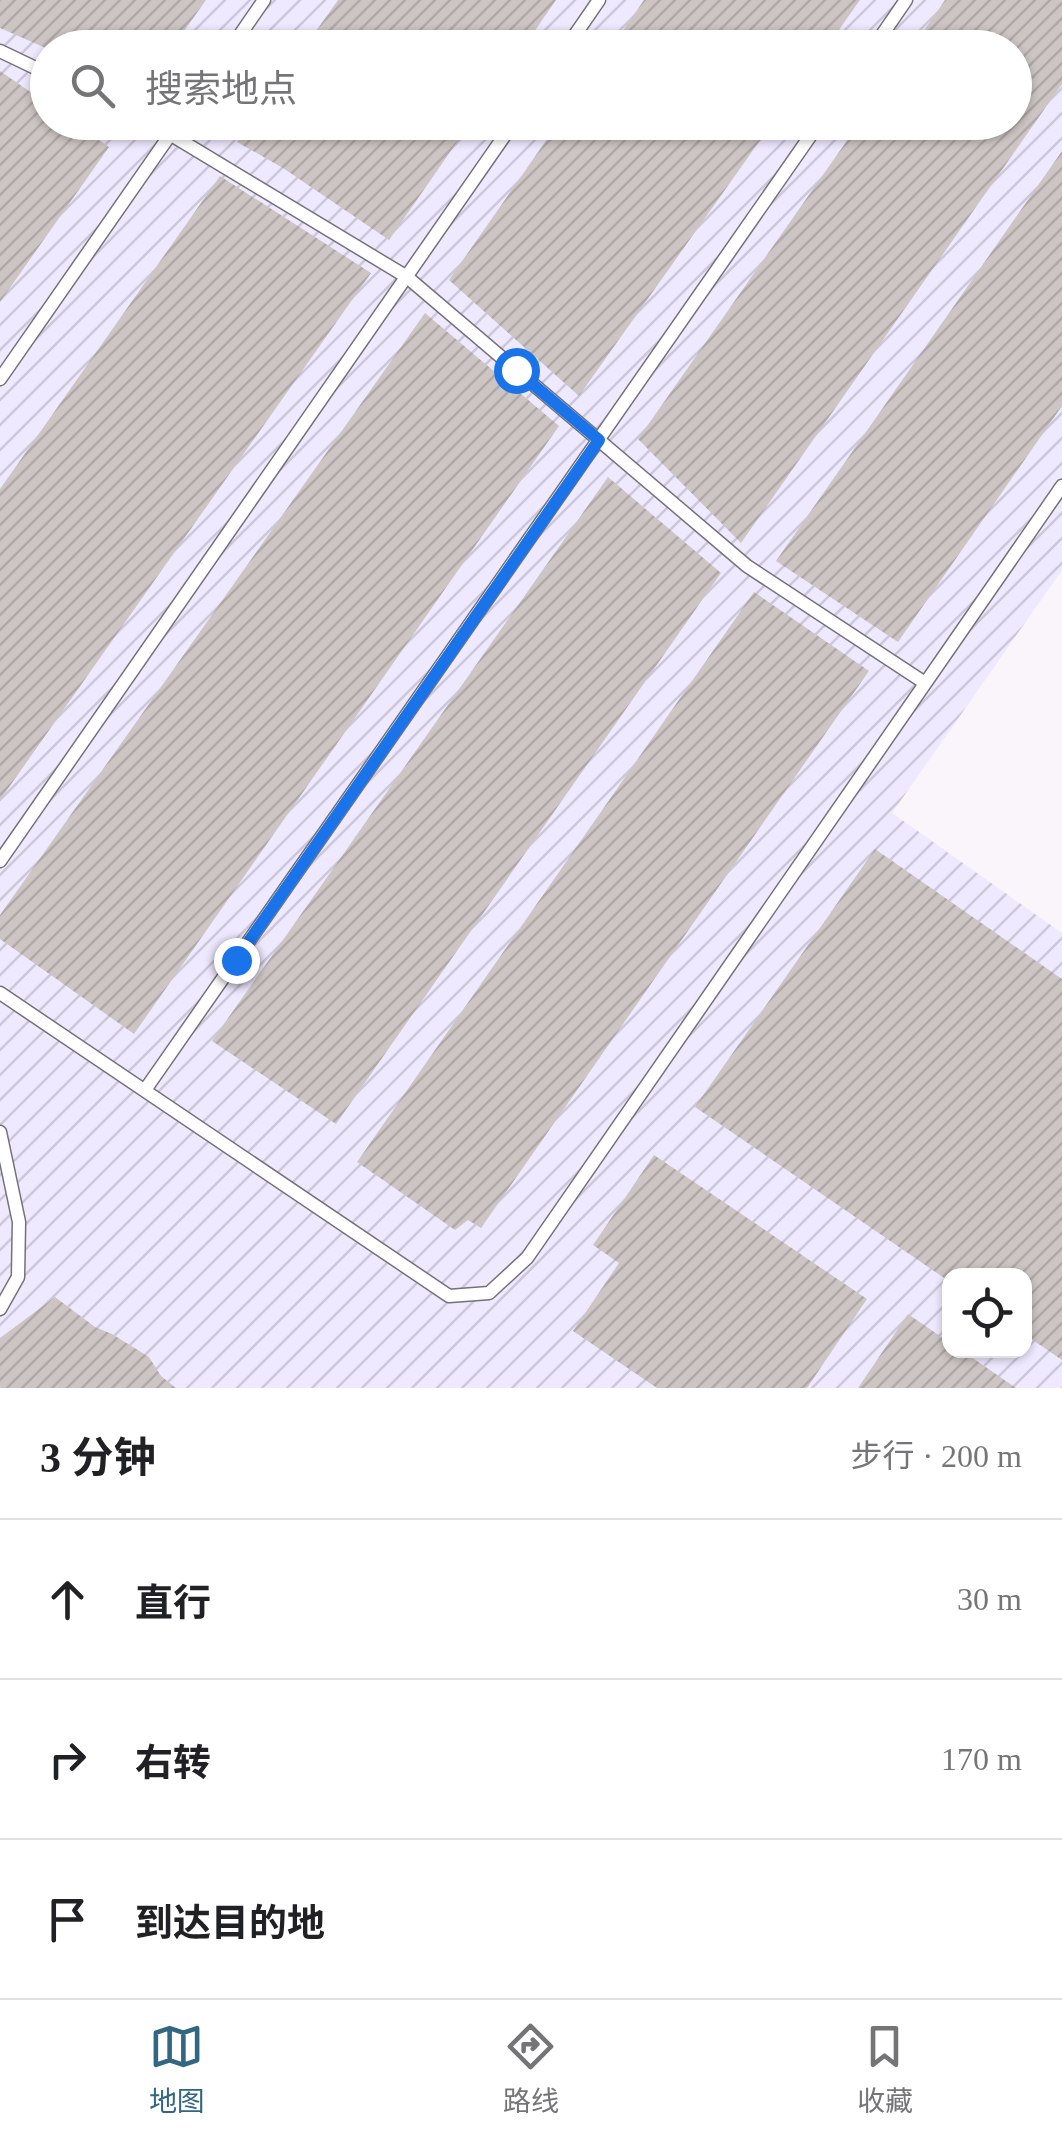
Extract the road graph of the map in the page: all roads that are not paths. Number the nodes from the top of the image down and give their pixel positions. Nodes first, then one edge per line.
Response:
1 (264, 0) edge
2 (600, 0) edge
3 (906, 0) edge
4 (243, 30) edge
5 (579, 30) edge
6 (885, 30) edge
7 (0, 51) edge
8 (30, 65) edge
9 (167, 140) edge
10 (194, 140) edge
11 (502, 140) edge
12 (807, 140) edge
13 (407, 277) junction
14 (0, 380) edge
15 (599, 440) junction
16 (1062, 486) edge
17 (924, 683) junction
18 (0, 861) edge
19 (0, 993) edge
20 (144, 1090) junction
21 (0, 1132) edge
22 (0, 1308) edge

1 - 4 lane
2 - 5 lane
3 - 6 lane
7 - 8 lane
9 - 14 lane
10 - 13 lane
11 - 13 lane
12 - 15 lane
13 - 15 lane
13 - 18 lane
15 - 17 lane
15 - 20 lane
16 - 17 lane
17 - 20 lane
19 - 20 lane
21 - 22 lane

